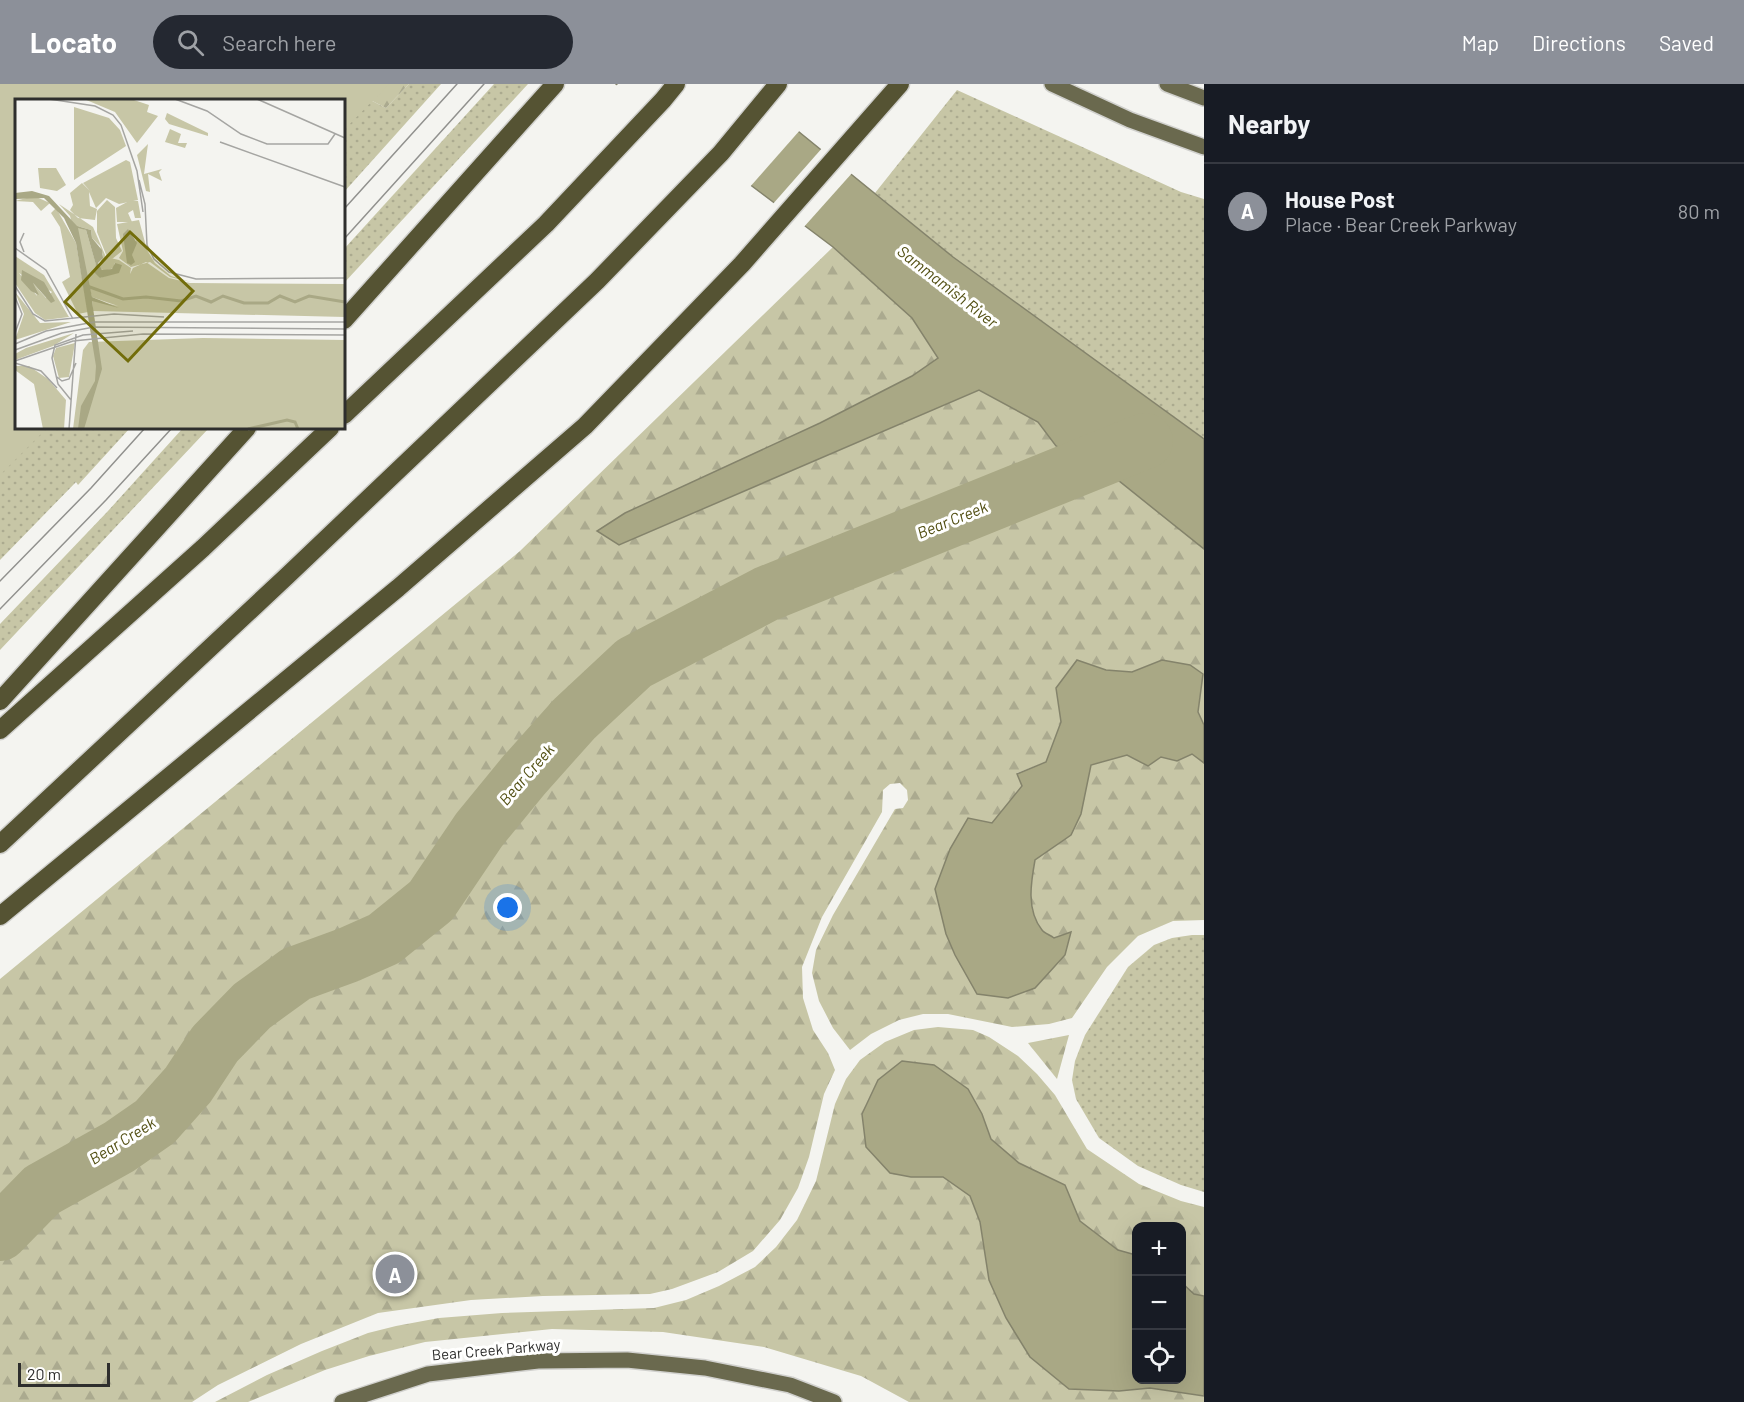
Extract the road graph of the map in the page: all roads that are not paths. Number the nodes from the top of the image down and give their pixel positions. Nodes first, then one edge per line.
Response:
1 (555, 84) edge
2 (676, 84) edge
3 (778, 84) edge
4 (900, 84) edge
5 (1052, 84) edge
6 (1167, 84) edge
7 (1204, 98) edge
8 (1204, 147) edge
9 (345, 319) edge
10 (345, 414) edge
11 (246, 429) edge
12 (329, 429) edge
13 (0, 701) edge
14 (0, 730) edge
15 (0, 844) edge
16 (0, 916) edge
17 (342, 1402) edge
18 (834, 1402) edge

1 - 9 highway
2 - 10 highway
3 - 15 highway
4 - 16 highway
5 - 8 main road
6 - 7 main road
11 - 13 highway
12 - 14 highway
17 - 18 main road, Bear Creek Parkway

